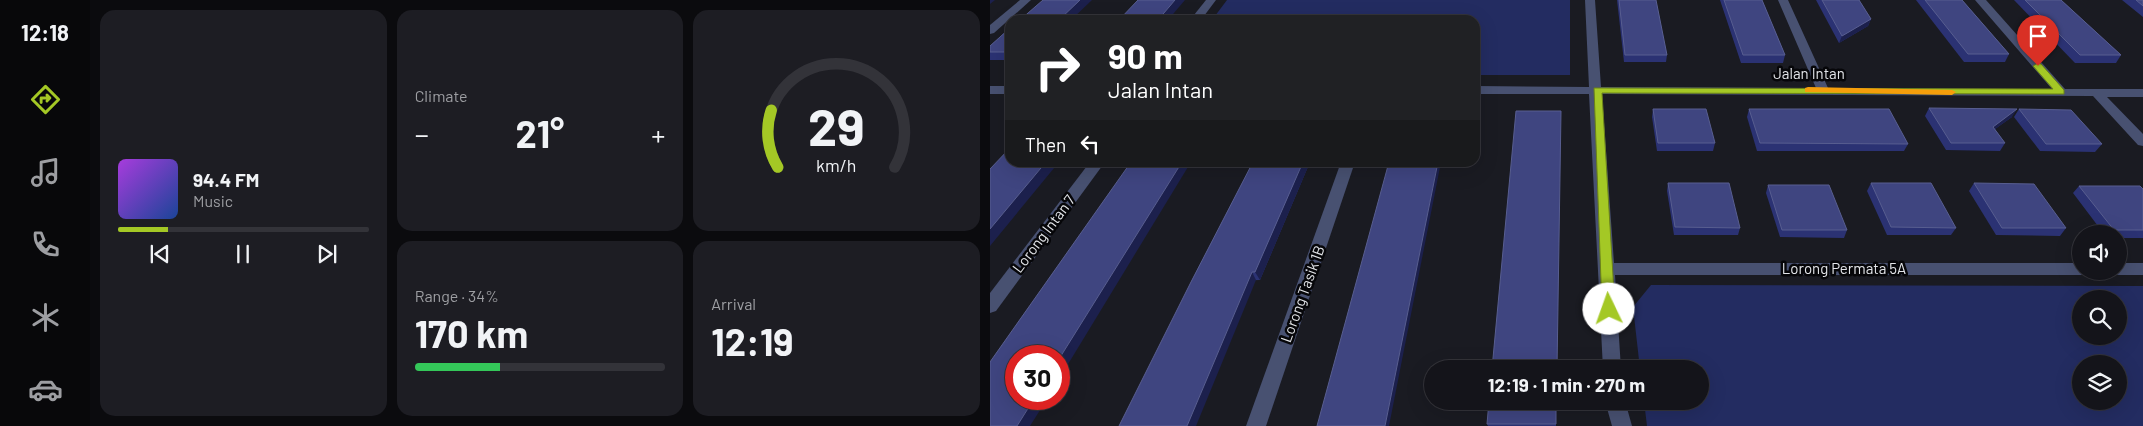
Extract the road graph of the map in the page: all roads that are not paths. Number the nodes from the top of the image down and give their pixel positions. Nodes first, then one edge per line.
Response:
1 (1026, 0) edge
2 (1211, 0) edge
3 (1590, 0) edge
4 (1783, 0) edge
5 (1980, 0) edge
6 (1009, 15) edge
7 (1199, 15) edge
8 (1005, 19) edge
9 (990, 32) edge
10 (990, 90) edge
11 (1005, 90) edge
12 (1480, 90) edge
13 (1597, 90) junction
14 (1823, 90) junction
15 (2061, 92) junction
16 (2096, 92) junction
17 (2143, 93) edge
18 (2143, 142) edge
19 (1094, 167) edge
20 (1346, 167) edge
21 (1607, 269) junction
22 (2072, 269) edge
23 (2127, 269) edge
24 (2143, 269) edge
25 (990, 306) edge
26 (1612, 360) edge
27 (1618, 410) edge
28 (1256, 426) edge
29 (1622, 426) edge

1 - 6 street
2 - 7 street
3 - 13 street
4 - 14 street
5 - 15 street
8 - 9 street
10 - 11 street
12 - 13 street, Jalan Intan
13 - 14 street, Jalan Intan
13 - 21 street
14 - 15 street, Jalan Intan
15 - 16 street, Jalan Intan
16 - 17 street, Jalan Intan
16 - 18 street
19 - 25 street, Lorong Intan 7
20 - 28 street, Lorong Tasik 1B
21 - 22 street, Lorong Permata 5A
21 - 26 street
23 - 24 street
27 - 29 street

